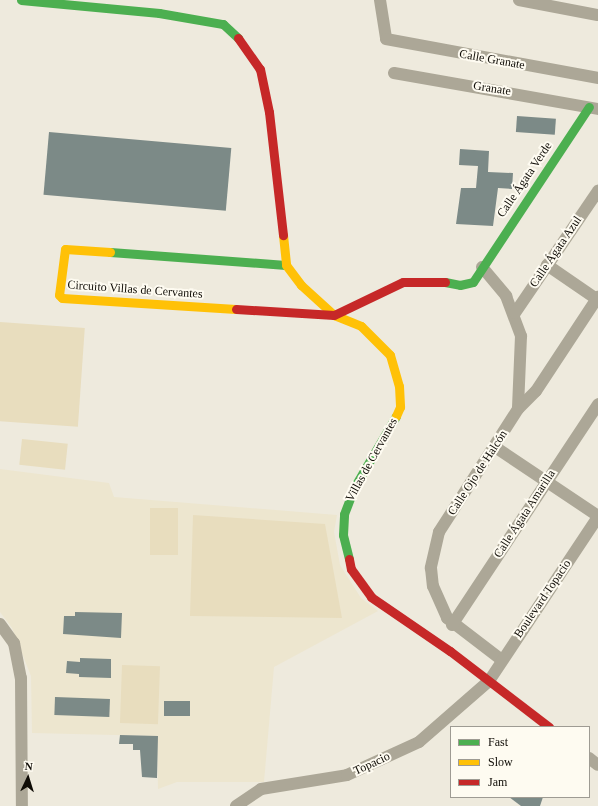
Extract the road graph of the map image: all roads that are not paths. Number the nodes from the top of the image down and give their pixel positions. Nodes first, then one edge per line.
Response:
1 (21, 0) edge
2 (380, 0) edge
3 (519, 0) edge
4 (42, 1) edge
5 (538, 2) edge
6 (598, 15) edge
7 (394, 72) dead end
8 (598, 78) edge
9 (594, 108) edge
10 (598, 191) edge
11 (286, 265) junction
12 (547, 265) junction
13 (482, 267) junction
14 (598, 298) edge
15 (515, 313) junction
16 (334, 315) junction
17 (598, 404) edge
18 (518, 409) junction
19 (495, 447) junction
20 (547, 482) junction
21 (598, 517) edge
22 (0, 624) edge
23 (452, 625) junction
24 (502, 660) junction
25 (489, 681) junction
26 (548, 726) edge
27 (590, 759) edge
28 (598, 765) edge
29 (22, 806) edge
30 (236, 806) edge

1 - 4 street
2 - 8 street, Calle Granate
3 - 5 street
4 - 11 street
5 - 6 street
7 - 9 street, Granate
9 - 13 street, Calle Ágata Verde
10 - 12 street, Calle Ágata Azul
11 - 16 street, Villas de Cervantes
11 - 16 street, Circuito Villas de Cervantes
12 - 14 street
12 - 15 street, Calle Ágata Azul
13 - 15 street, Calle Ojo de Halcón
13 - 16 street, Calle Ágata Verde
14 - 18 street
15 - 18 street, Calle Ojo de Halcón
16 - 25 street, Villas de Cervantes
17 - 20 street, Calle Ágata Amarilla
18 - 19 street, Calle Ojo de Halcón
19 - 20 street
19 - 23 street, Calle Ojo de Halcón
20 - 21 street
20 - 23 street, Calle Ágata Amarilla
21 - 24 street, Boulevard Topacio
22 - 29 street
23 - 24 street, Calle Ojo de Halcón
24 - 25 street, Boulevard Topacio
25 - 26 street, Villas de Cervantes
25 - 30 street, Topacio
27 - 28 street

